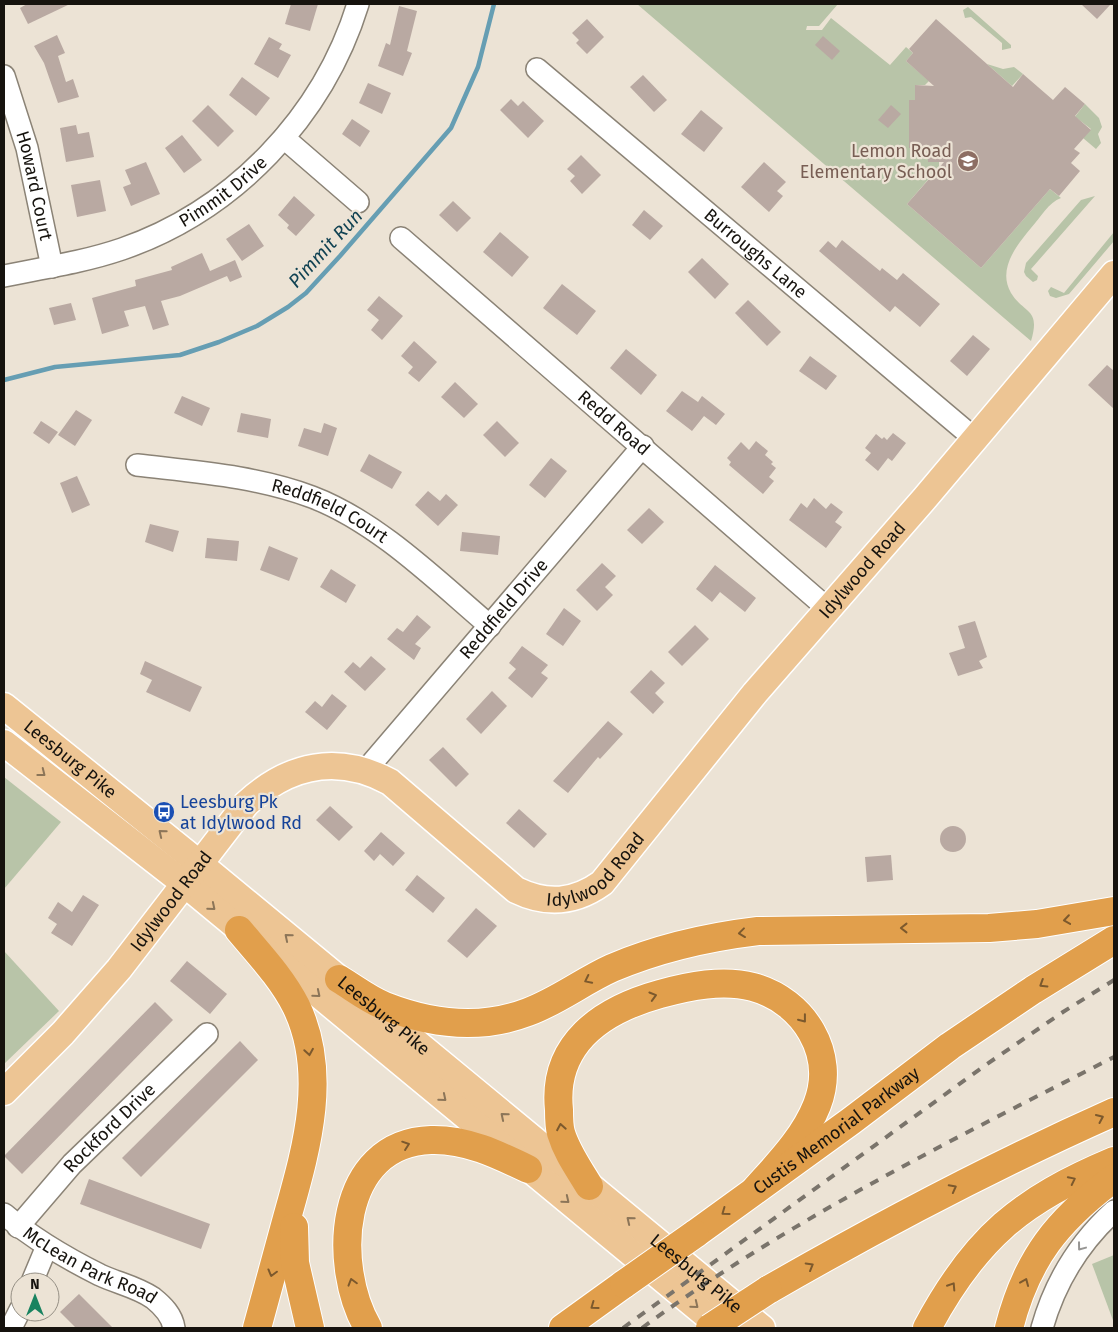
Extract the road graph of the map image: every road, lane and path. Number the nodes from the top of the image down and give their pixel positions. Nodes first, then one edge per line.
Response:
1 (358, 4) edge
2 (537, 69) dead end
3 (4, 76) edge
4 (284, 138) junction
5 (358, 202) dead end
6 (401, 238) dead end
7 (52, 267) junction
8 (1114, 274) edge
9 (4, 276) edge
10 (975, 439) junction
11 (643, 446) junction
12 (137, 465) dead end
13 (828, 609) junction
14 (490, 626) junction
15 (4, 706) edge
16 (4, 743) edge
17 (366, 770) junction
18 (192, 874) junction
19 (1114, 910) edge
20 (239, 930) junction
21 (1114, 940) edge
22 (339, 979) junction
23 (207, 1034) dead end
24 (4, 1092) edge
25 (1114, 1112) edge
26 (1114, 1161) edge
27 (528, 1169) junction
28 (299, 1176) junction
29 (1114, 1178) edge
30 (589, 1186) junction
31 (755, 1190) junction
32 (1114, 1211) edge
33 (11, 1220) edge
34 (47, 1246) junction
35 (36, 1272) edge
36 (173, 1324) edge
37 (257, 1328) edge
38 (310, 1328) edge
39 (368, 1328) edge
40 (563, 1328) edge
41 (710, 1328) edge
42 (722, 1328) edge
43 (762, 1328) edge
44 (928, 1328) edge
45 (1009, 1328) edge
46 (1042, 1328) edge

1 - 4 street, Pimmit Drive
2 - 10 street, Burroughs Lane
3 - 7 street, Howard Court
4 - 5 street
4 - 7 street, Pimmit Drive
6 - 11 street, Redd Road
7 - 9 street, Pimmit Drive
8 - 10 main road, Idylwood Road
10 - 13 main road, Idylwood Road
11 - 13 street, Redd Road
11 - 14 street, Reddfield Drive
12 - 14 street, Reddfield Court
13 - 17 main road, Idylwood Road
14 - 17 street, Reddfield Drive
18 -> 15 main road, Leesburg Pike
16 -> 18 main road, Leesburg Pike
17 - 18 main road, Idylwood Road
18 -> 20 main road, Leesburg Pike
22 -> 18 main road, Leesburg Pike
18 - 24 main road, Idylwood Road
19 -> 22 highway
20 -> 27 main road, Leesburg Pike
20 -> 28 highway
21 -> 31 highway, Custis Memorial Parkway
30 -> 22 main road, Leesburg Pike
23 - 33 street, Rockford Drive
41 -> 25 highway, bridge
44 -> 26 highway
39 -> 27 highway
27 -> 42 main road, Leesburg Pike
28 -> 37 highway
28 - 38 highway
45 -> 29 highway
30 -> 31 highway
43 -> 30 main road, Leesburg Pike
31 -> 40 highway, Custis Memorial Parkway, bridge
32 -> 46 street
33 - 34 street, McLean Park Road
34 - 35 street
34 - 36 street, McLean Park Road

